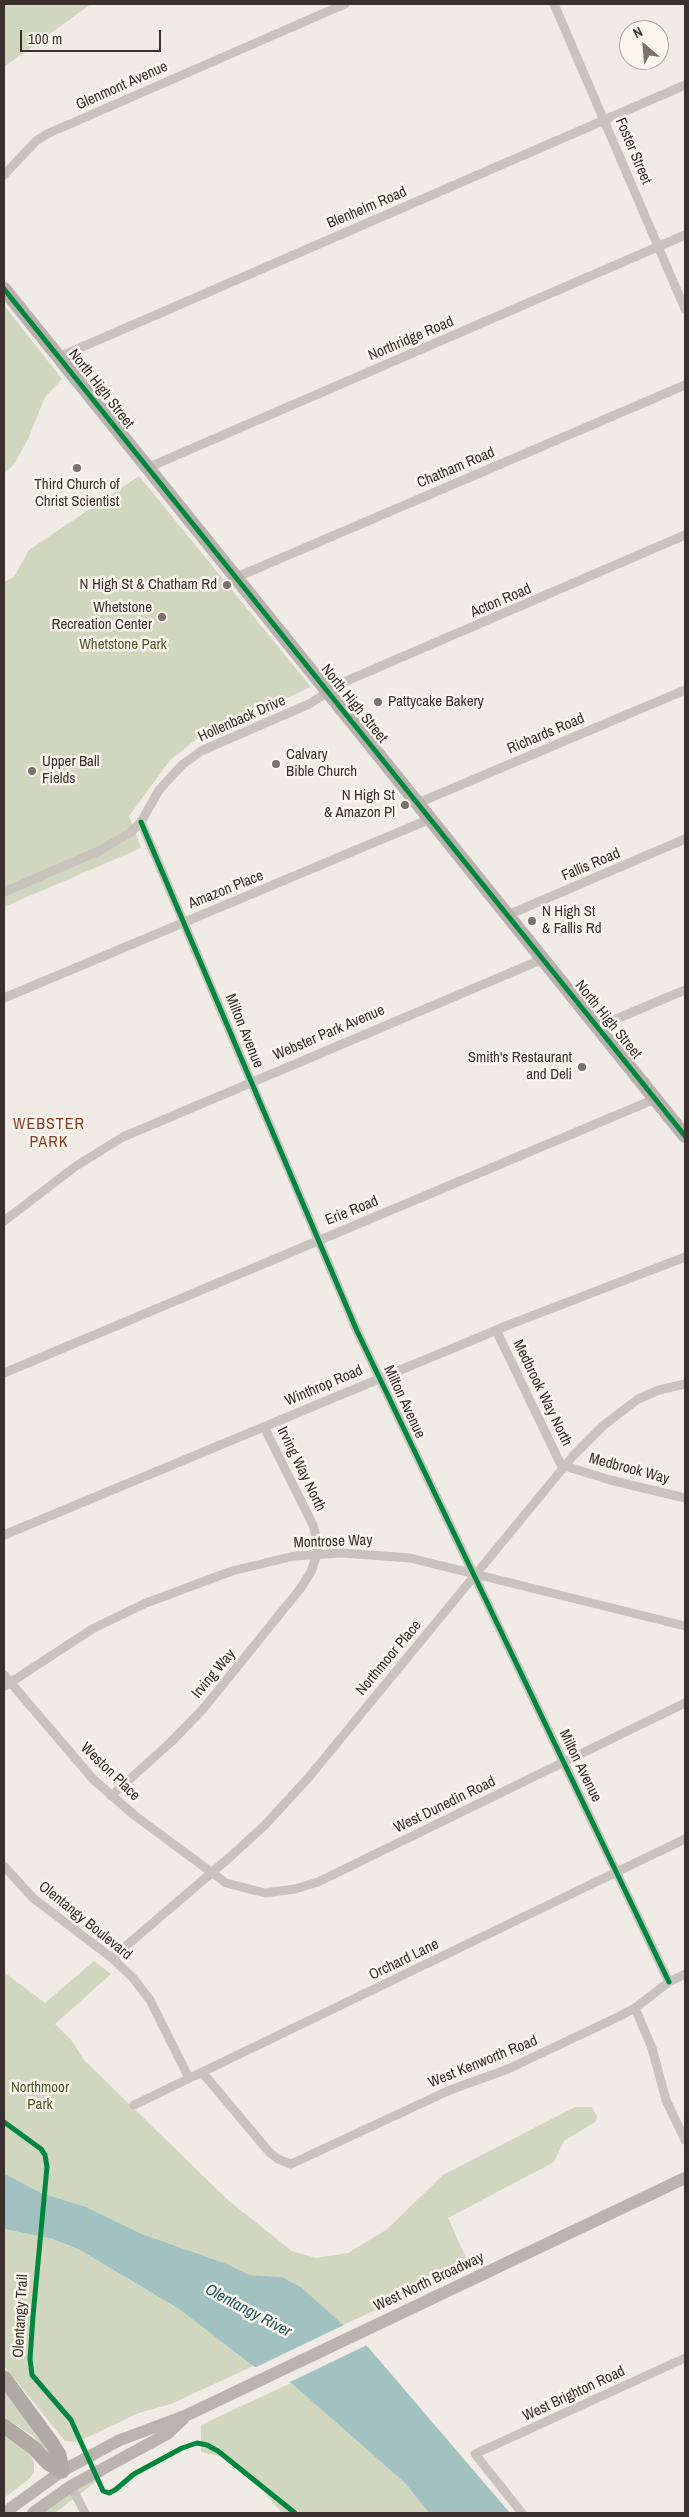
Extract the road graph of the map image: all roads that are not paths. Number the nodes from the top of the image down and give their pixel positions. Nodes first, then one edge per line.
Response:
1 (345, 4) edge
2 (554, 4) edge
3 (685, 85) edge
4 (604, 120) junction
5 (4, 175) edge
6 (685, 235) edge
7 (659, 246) junction
8 (4, 289) edge
9 (685, 309) edge
10 (59, 357) junction
11 (685, 385) edge
12 (147, 468) junction
13 (685, 535) edge
14 (237, 577) junction
15 (685, 690) edge
16 (328, 691) junction
17 (418, 804) junction
18 (430, 819) junction
19 (141, 822) junction
20 (685, 839) edge
21 (4, 892) edge
22 (508, 915) junction
23 (184, 922) junction
24 (543, 959) junction
25 (685, 990) edge
26 (4, 998) edge
27 (597, 1027) junction
28 (251, 1081) junction
29 (655, 1099) junction
30 (685, 1136) edge
31 (4, 1221) edge
32 (318, 1240) junction
33 (685, 1257) edge
34 (496, 1330) junction
35 (4, 1374) edge
36 (380, 1378) junction
37 (685, 1384) edge
38 (264, 1427) junction
39 (564, 1467) junction
40 (685, 1498) edge
41 (4, 1535) edge
42 (317, 1554) junction
43 (474, 1575) junction
44 (685, 1626) edge
45 (5, 1682) edge
46 (685, 1703) edge
47 (564, 1762) junction
48 (111, 1796) junction
49 (685, 1839) edge
50 (4, 1866) edge
51 (617, 1872) junction
52 (211, 1874) junction
53 (112, 1958) junction
54 (685, 1974) edge
55 (669, 1982) junction
56 (636, 2008) junction
57 (202, 2072) junction
58 (189, 2078) junction
59 (134, 2105) dead end
60 (685, 2140) edge
61 (685, 2178) edge
62 (685, 2358) edge
63 (4, 2378) edge
64 (187, 2415) junction
65 (4, 2426) edge
66 (62, 2471) junction
67 (70, 2486) junction
68 (4, 2513) edge
69 (33, 2513) edge
70 (84, 2513) edge
71 (522, 2513) edge

1 - 5 street, Glenmont Avenue
2 - 4 street, Foster Street
3 - 4 street, Blenheim Road
4 - 7 street, Foster Street
4 - 10 street, Blenheim Road
6 - 7 street, Northridge Road
7 - 9 street, Foster Street
7 - 12 street, Northridge Road
8 - 10 main road, North High Street
10 - 12 main road, North High Street
11 - 14 street, Chatham Road
12 - 14 main road, North High Street
13 - 16 street, Acton Road
14 - 16 main road, North High Street
15 - 17 street, Richards Road
16 - 17 main road, North High Street
16 - 19 street, Hollenback Drive
17 - 18 main road, North High Street
18 - 22 main road, North High Street
18 - 23 street, Amazon Place
19 - 21 street, Hollenback Drive
19 - 23 street, Milton Avenue
20 - 22 street, Fallis Road
22 - 24 main road, North High Street
23 - 26 street, Amazon Place
23 - 28 street, Milton Avenue
24 - 27 main road, North High Street
24 - 28 street, Webster Park Avenue
25 - 27 street
27 - 29 main road, North High Street
28 - 31 street, Webster Park Avenue
28 - 32 street, Milton Avenue
29 - 30 main road, North High Street
29 - 32 street, Erie Road
32 - 35 street, Erie Road
32 - 36 street, Milton Avenue
33 - 34 street, Winthrop Road
34 - 36 street, Winthrop Road
34 - 39 street, Medbrook Way North
36 - 38 street, Winthrop Road
36 - 43 street, Milton Avenue
37 - 39 street, Northmoor Place
38 - 41 street, Winthrop Road
38 - 42 street, Irving Way North
39 - 40 street, Medbrook Way
39 - 43 street, Northmoor Place
42 - 43 street, Montrose Way
42 - 45 street, Montrose Way
42 - 48 street, Irving Way
43 - 44 street, Montrose Way
43 - 47 street, Milton Avenue
43 - 52 street, Northmoor Place
45 - 48 street, Weston Place
46 - 47 street, West Dunedin Road
47 - 51 street, Milton Avenue
47 - 52 street, West Dunedin Road
48 - 52 street, Weston Place
49 - 51 street, Orchard Lane
50 - 53 street, Olentangy Boulevard
51 - 55 street, Milton Avenue
51 - 57 street, Orchard Lane
52 - 53 street, Northmoor Place
53 - 58 street, Olentangy Boulevard
54 - 55 street, West Kenworth Road
55 - 56 street, West Kenworth Road
56 - 57 street, West Kenworth Road
56 - 60 street
57 - 58 street, Orchard Lane
58 - 59 street, Orchard Lane
61 - 64 main road, West North Broadway
62 - 71 street, West Brighton Road
63 - 66 highway
64 - 66 main road, West North Broadway
64 - 67 main road, West North Broadway
65 - 66 highway
66 - 67 main road
66 - 68 main road, West North Broadway
67 - 69 main road, West North Broadway
67 - 70 street

